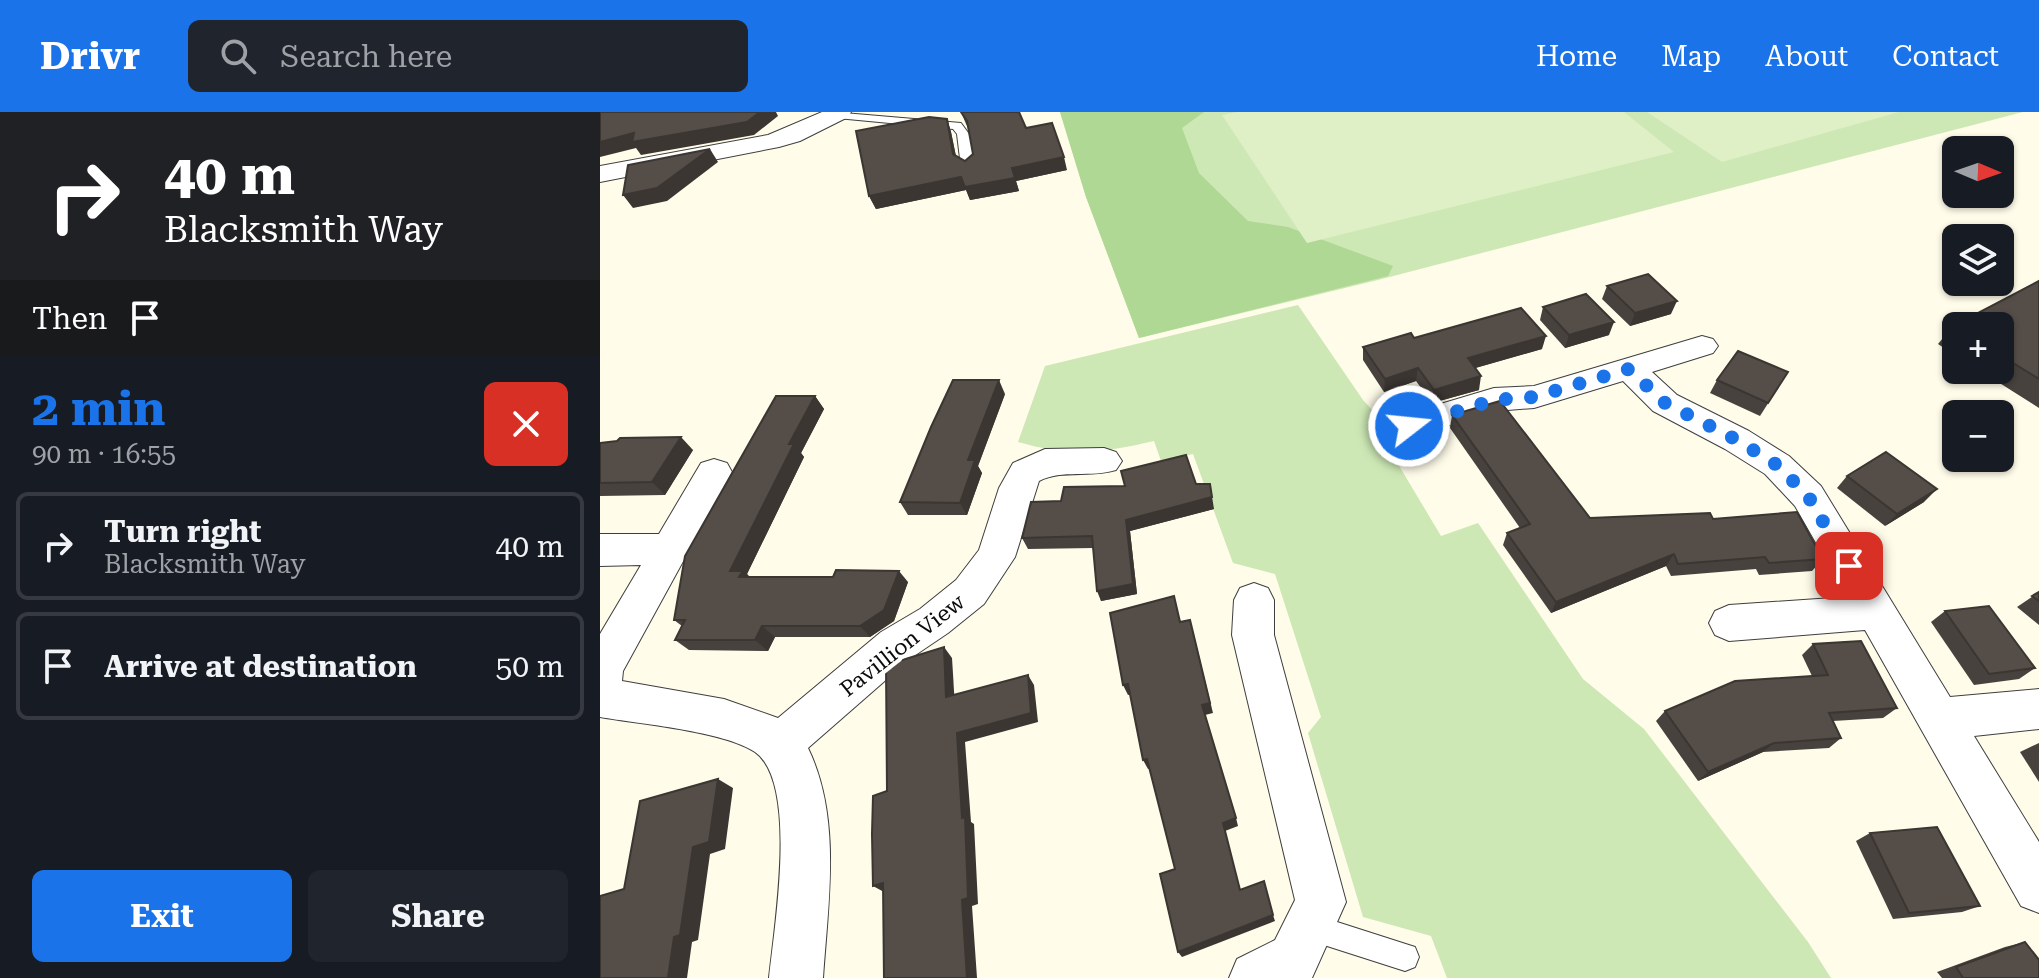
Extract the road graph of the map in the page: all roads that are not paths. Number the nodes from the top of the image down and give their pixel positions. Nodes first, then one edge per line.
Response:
1 (838, 113) edge
2 (968, 167) edge
3 (600, 174) edge
4 (1702, 346) dead end
5 (1629, 369) junction
6 (1409, 426) dead end
7 (1104, 461) dead end
8 (714, 472) dead end
9 (669, 549) junction
10 (600, 550) edge
11 (1254, 600) dead end
12 (1876, 612) junction
13 (1729, 623) dead end
14 (600, 689) edge
15 (600, 697) edge
16 (2039, 709) edge
17 (1940, 719) junction
18 (781, 743) junction
19 (2039, 888) edge
20 (1309, 927) junction
21 (1405, 957) dead end
22 (796, 978) edge
23 (1256, 978) edge

1 - 2 lane
1 - 3 street
4 - 5 street
5 - 6 street
5 - 12 street
7 - 18 street, Pavillion View
8 - 9 street
9 - 10 street
9 - 14 street
11 - 20 street
12 - 13 street
12 - 17 street
15 - 18 street
16 - 17 street
17 - 19 street
18 - 22 street
20 - 21 lane
20 - 23 street

